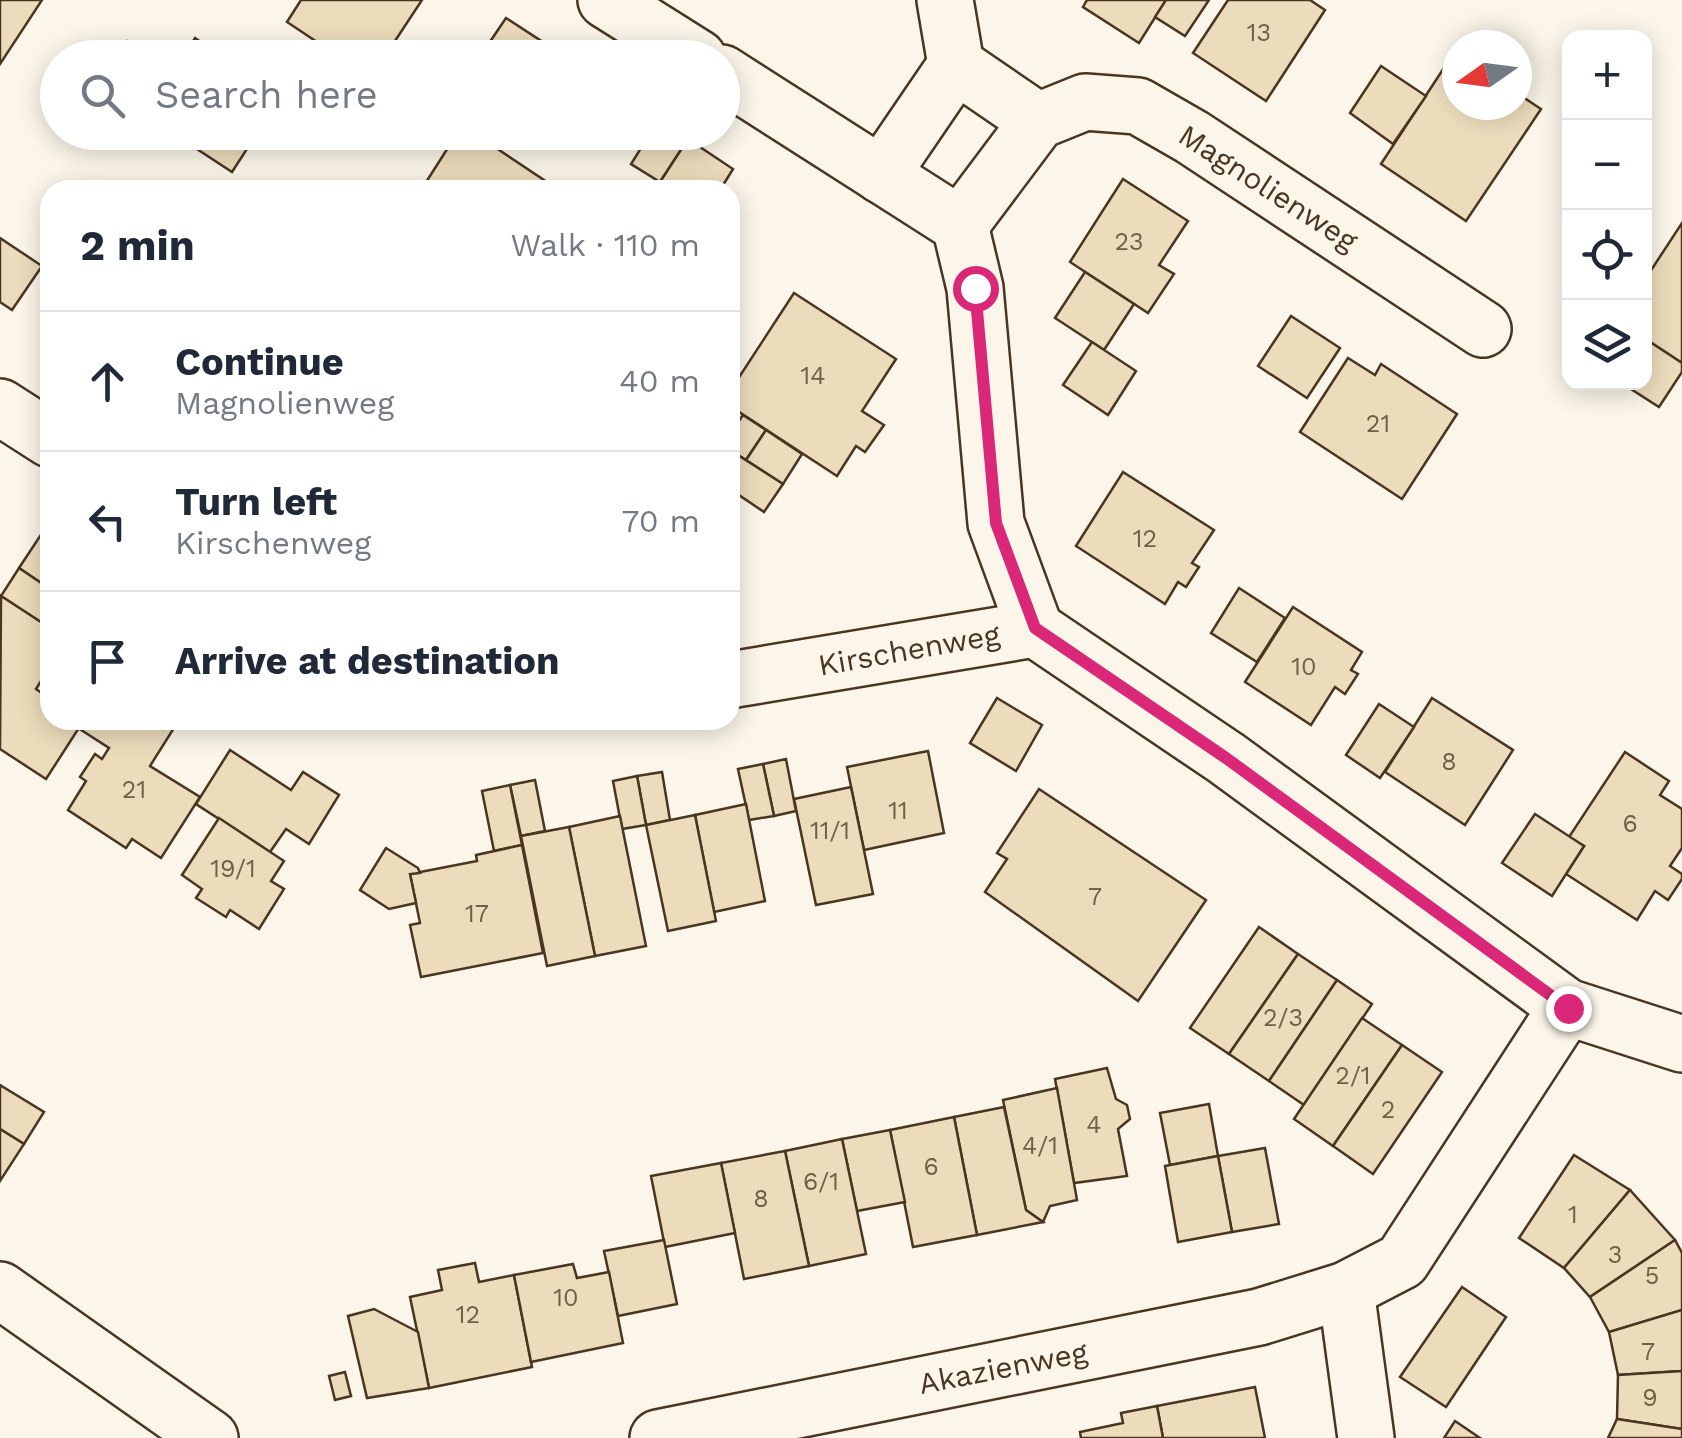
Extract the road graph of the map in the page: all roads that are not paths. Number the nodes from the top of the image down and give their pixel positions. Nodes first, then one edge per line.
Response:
1 (606, 0) edge
2 (945, 0) edge
3 (669, 40) edge
4 (956, 64) junction
5 (740, 85) edge
6 (1038, 121) junction
7 (880, 175) junction
8 (960, 225) junction
9 (1483, 329) dead end
10 (0, 407) edge
11 (40, 433) edge
12 (1035, 628) junction
13 (740, 678) edge
14 (1568, 1008) junction
15 (1682, 1044) edge
16 (1346, 1290) junction
17 (2, 1295) edge
18 (210, 1438) edge
19 (658, 1438) edge
20 (1366, 1438) edge

1 - 3 street
2 - 4 street
4 - 6 street
4 - 7 street
5 - 7 street
6 - 8 street
6 - 9 street, Magnolienweg
7 - 8 street
8 - 12 street
10 - 11 street
12 - 13 street, Kirschenweg
12 - 14 street, Kirschenweg
14 - 15 street, Kirschenweg
14 - 16 street, Akazienweg
16 - 19 street, Akazienweg
16 - 20 street
17 - 18 street

